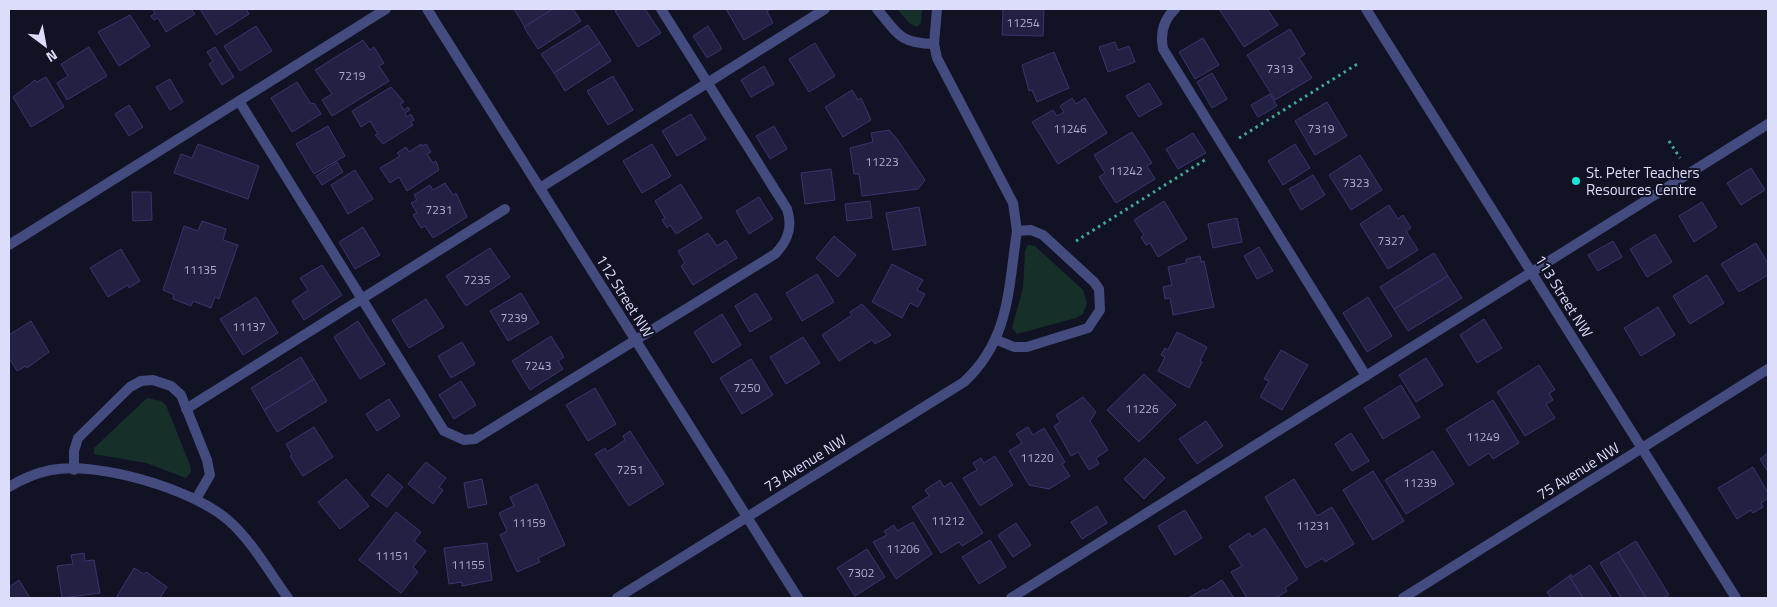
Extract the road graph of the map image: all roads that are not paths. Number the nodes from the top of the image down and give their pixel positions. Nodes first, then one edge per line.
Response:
1 (386, 9) edge
2 (427, 9) edge
3 (661, 9) edge
4 (825, 9) edge
5 (877, 9) edge
6 (937, 9) edge
7 (1176, 9) edge
8 (1366, 9) edge
9 (934, 44) junction
10 (708, 82) junction
11 (239, 101) junction
12 (1768, 124) edge
13 (540, 188) junction
14 (505, 209) dead end
15 (1017, 231) junction
16 (9, 245) edge
17 (1532, 273) junction
18 (362, 299) junction
19 (636, 340) junction
20 (996, 340) junction
21 (1768, 369) edge
22 (1366, 376) junction
23 (186, 409) junction
24 (1641, 449) junction
25 (74, 470) junction
26 (9, 487) edge
27 (196, 499) junction
28 (747, 517) junction
29 (288, 598) edge
30 (618, 598) edge
31 (798, 598) edge
32 (1011, 598) edge
33 (1403, 598) edge
34 (1736, 598) edge

1 - 11 street
2 - 13 street, 112 Street NW
3 - 10 street
4 - 10 street
5 - 9 street
6 - 9 street, 73 Avenue NW
7 - 22 street
8 - 17 street, 113 Street NW
9 - 15 street, 73 Avenue NW
10 - 13 street
10 - 19 street
11 - 16 street
11 - 18 street
12 - 17 street
13 - 19 street, 112 Street NW
14 - 18 street
15 - 20 street, 73 Avenue NW
15 - 20 street
17 - 22 street
17 - 24 street, 113 Street NW
18 - 19 street
18 - 23 street
19 - 28 street, 112 Street NW
20 - 28 street, 73 Avenue NW
21 - 24 street, 75 Avenue NW
22 - 32 street
23 - 25 street
23 - 27 street
24 - 33 street, 75 Avenue NW
24 - 34 street, 113 Street NW
25 - 26 street
25 - 27 street
27 - 29 street
28 - 30 street, 73 Avenue NW
28 - 31 street, 112 Street NW

